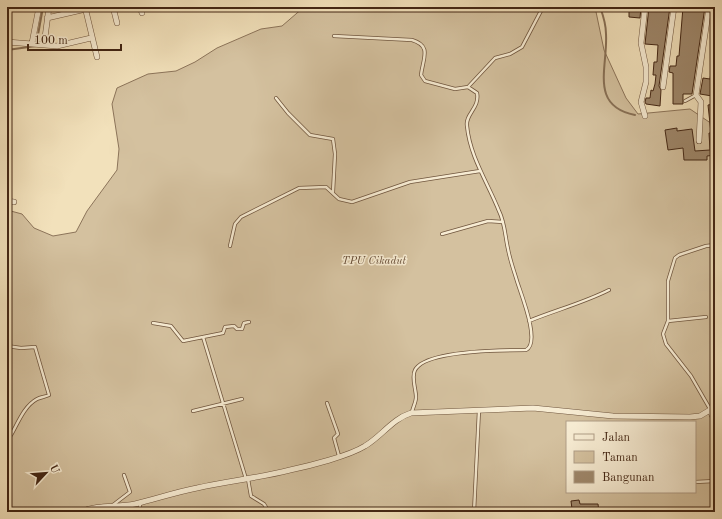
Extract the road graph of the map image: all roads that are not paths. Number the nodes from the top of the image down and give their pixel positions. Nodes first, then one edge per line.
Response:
1 (8, 7) edge
2 (39, 7) edge
3 (49, 7) edge
4 (113, 7) edge
5 (543, 7) edge
6 (646, 7) edge
7 (674, 7) edge
8 (709, 7) edge
9 (86, 8) edge
10 (47, 18) junction
11 (7, 22) edge
12 (117, 23) dead end
13 (334, 36) dead end
14 (91, 38) junction
15 (7, 42) edge
16 (32, 43) junction
17 (44, 45) junction
18 (97, 57) dead end
19 (468, 87) junction
20 (663, 87) dead end
21 (696, 95) junction
22 (276, 98) dead end
23 (685, 101) dead end
24 (645, 116) dead end
25 (698, 141) dead end
26 (480, 171) junction
27 (332, 192) junction
28 (7, 202) edge
29 (14, 202) dead end
30 (504, 222) junction
31 (442, 234) dead end
32 (715, 245) edge
33 (230, 246) dead end
34 (609, 290) dead end
35 (706, 317) dead end
36 (529, 321) junction
37 (668, 321) junction
38 (249, 322) dead end
39 (153, 324) dead end
40 (203, 337) junction
41 (7, 346) edge
42 (242, 399) dead end
43 (327, 403) dead end
44 (224, 404) junction
45 (712, 408) edge
46 (479, 409) junction
47 (194, 411) dead end
48 (412, 412) junction
49 (715, 422) edge
50 (7, 437) edge
51 (339, 456) junction
52 (124, 475) dead end
53 (247, 479) junction
54 (715, 481) edge
55 (696, 482) edge
56 (140, 503) junction
57 (112, 506) junction
58 (81, 512) edge
59 (140, 512) edge
60 (269, 512) edge
61 (474, 512) edge

1 - 11 street
2 - 16 street
3 - 10 street
4 - 12 street
5 - 19 lane
6 - 24 street
7 - 20 street
8 - 21 street
9 - 10 street
9 - 14 street
10 - 17 street
13 - 19 lane
14 - 17 street
14 - 18 street
15 - 16 street
16 - 17 street
19 - 26 lane
21 - 23 lane
21 - 25 street
22 - 27 lane
26 - 27 lane
26 - 30 lane
27 - 33 lane
28 - 29 street
30 - 31 lane
30 - 36 lane
32 - 37 lane
34 - 36 lane
35 - 37 lane
36 - 48 lane
37 - 45 lane
38 - 40 lane
39 - 40 lane
40 - 44 lane
41 - 50 lane
42 - 44 lane
43 - 51 lane
44 - 47 lane
44 - 53 lane
45 - 46 street
45 - 49 street
46 - 48 street
46 - 61 lane
48 - 51 street
51 - 53 street
52 - 57 lane
53 - 56 street
53 - 60 lane
54 - 55 lane
56 - 57 street
56 - 59 lane
57 - 58 street

